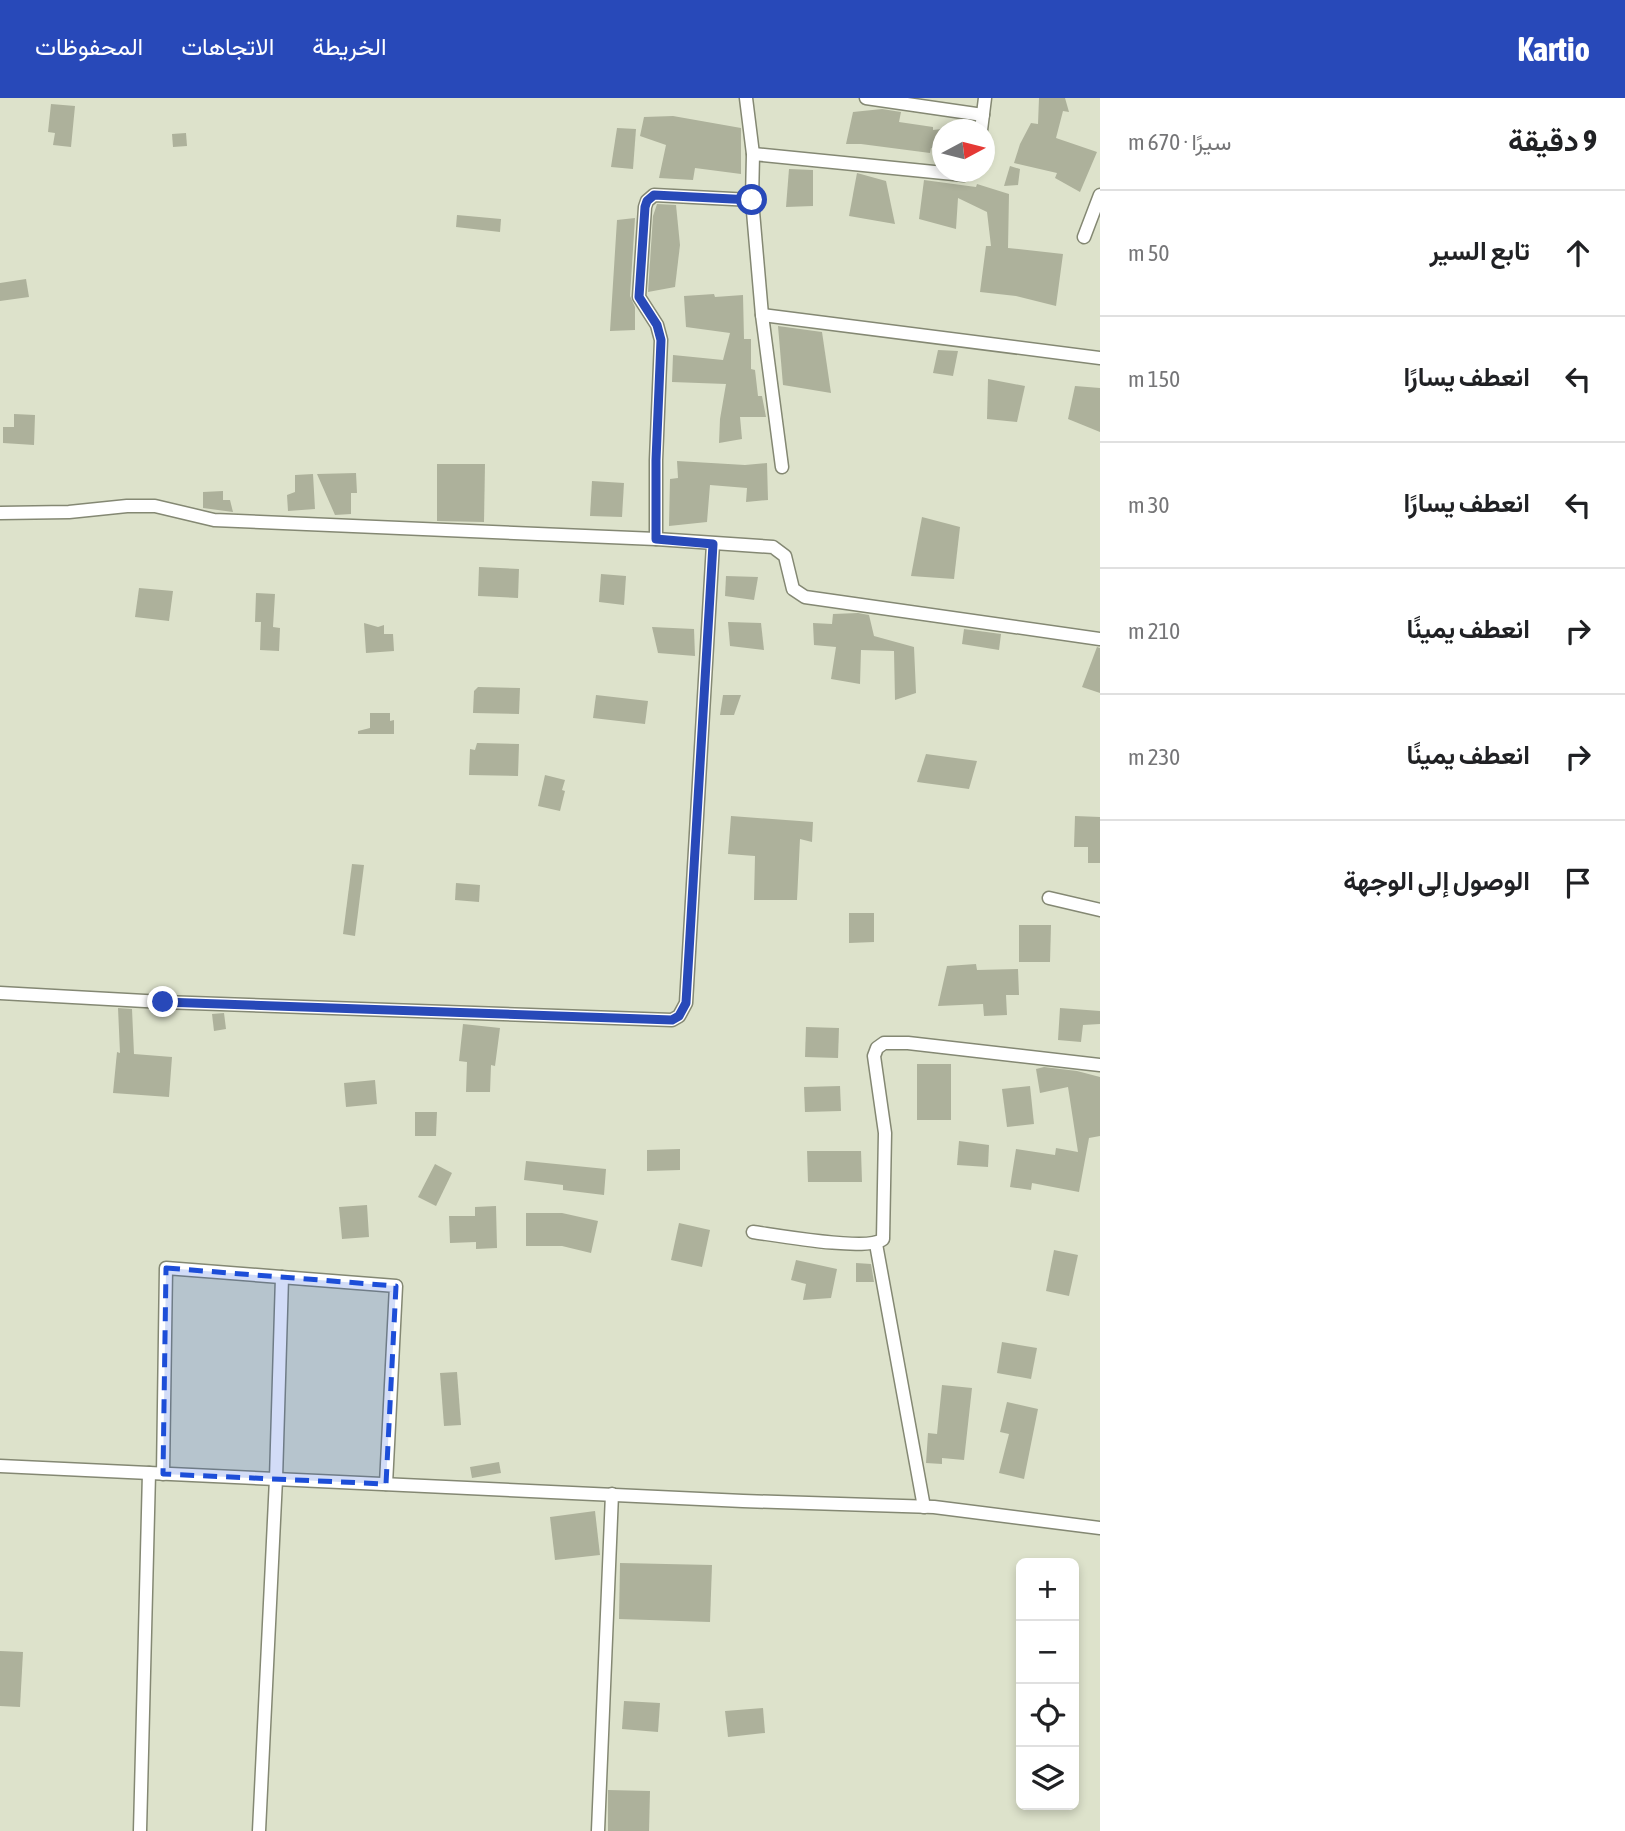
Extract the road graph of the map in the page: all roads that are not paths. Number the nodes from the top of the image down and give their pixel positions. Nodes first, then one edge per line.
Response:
1 (746, 98) edge
2 (866, 98) edge
3 (985, 98) edge
4 (983, 115) junction
5 (982, 119) edge
6 (753, 154) junction
7 (932, 172) edge
8 (1100, 195) edge
9 (752, 200) junction
10 (1084, 237) dead end
11 (762, 316) junction
12 (1100, 358) edge
13 (782, 467) dead end
14 (0, 513) edge
15 (656, 539) junction
16 (713, 544) junction
17 (1100, 639) edge
18 (1049, 898) dead end
19 (1100, 910) edge
20 (0, 993) edge
21 (1100, 1065) edge
22 (752, 1231) dead end
23 (876, 1244) junction
24 (282, 1277) junction
25 (0, 1466) edge
26 (149, 1473) junction
27 (163, 1474) junction
28 (276, 1479) junction
29 (386, 1484) junction
30 (612, 1494) junction
31 (924, 1507) junction
32 (1100, 1528) edge
33 (140, 1831) edge
34 (259, 1831) edge
35 (598, 1831) edge

1 - 6 street
2 - 4 street
3 - 4 street
4 - 5 street
6 - 7 street
6 - 9 street
8 - 10 street
9 - 11 street
9 - 15 street
11 - 12 street
11 - 13 street
14 - 15 street
15 - 16 street
16 - 17 street
16 - 20 street
18 - 19 street
21 - 23 street
22 - 23 street
23 - 31 street
24 - 27 street
24 - 28 street
24 - 29 street
25 - 26 street
26 - 27 street
26 - 33 street
27 - 28 street
28 - 29 street
28 - 34 street
29 - 30 street
30 - 31 street
30 - 35 street
31 - 32 street

